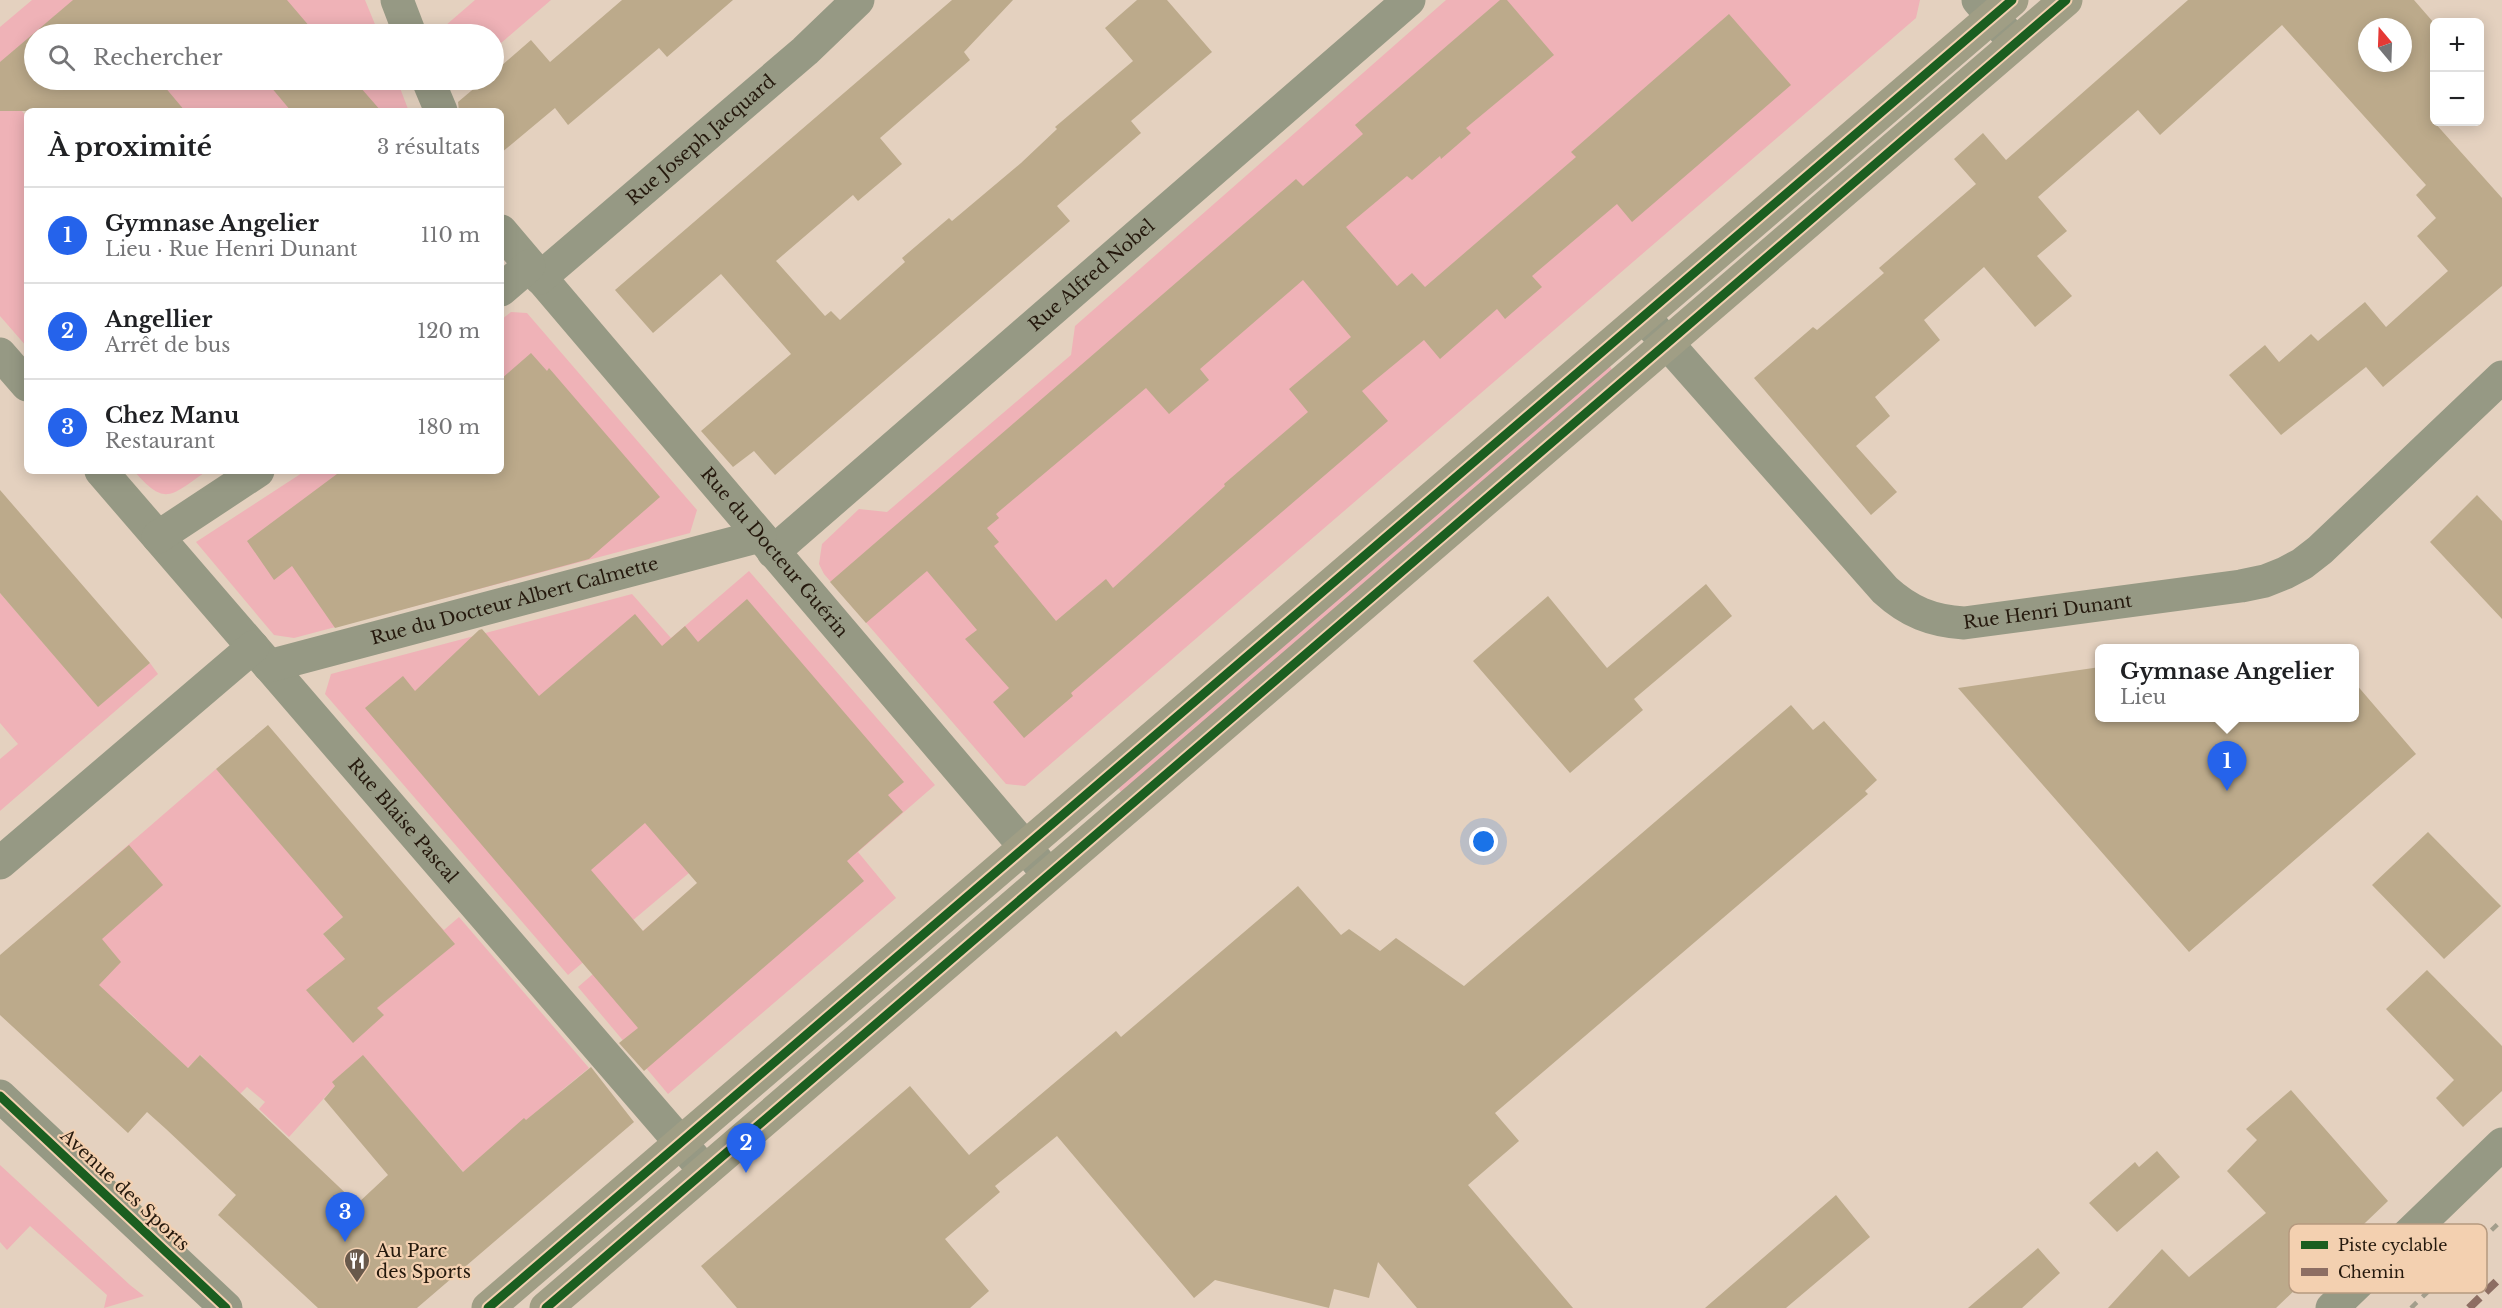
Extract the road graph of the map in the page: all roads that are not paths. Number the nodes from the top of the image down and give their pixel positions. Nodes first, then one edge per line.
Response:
1 (397, 0) edge
2 (858, 0) edge
3 (1409, 0) edge
4 (2066, 0) edge
5 (1994, 6) edge
6 (406, 24) edge
7 (2015, 43) junction
8 (432, 90) edge
9 (440, 108) edge
10 (504, 235) edge
11 (534, 272) junction
12 (504, 288) edge
13 (1644, 317) junction
14 (1667, 343) junction
15 (0, 354) edge
16 (2502, 377) edge
17 (24, 382) edge
18 (104, 474) edge
19 (253, 474) edge
20 (158, 537) junction
21 (766, 544) junction
22 (261, 656) junction
23 (1025, 848) junction
24 (0, 863) edge
25 (1048, 874) junction
26 (0, 1096) edge
27 (681, 1143) junction
28 (2502, 1144) edge
29 (705, 1171) junction
30 (2419, 1224) edge
31 (2348, 1293) edge
32 (226, 1308) edge
33 (488, 1308) edge
34 (546, 1308) edge
35 (2332, 1308) edge

1 - 6 street
2 - 11 street, Rue Joseph Jacquard
3 - 21 street, Rue Alfred Nobel
4 - 7 main road
5 - 7 street
5 - 13 main road
7 - 14 main road
8 - 9 street
10 - 11 street, Rue du Docteur Guérin
11 - 12 street, Rue Joseph Jacquard
11 - 21 street, Rue du Docteur Guérin
13 - 14 street, Rue Henri Dunant
13 - 23 main road
14 - 16 street, Rue Henri Dunant
14 - 25 main road
15 - 17 street
18 - 20 street, Rue Blaise Pascal
19 - 20 street
20 - 22 street, Rue Blaise Pascal
21 - 22 street, Rue du Docteur Albert Calmette
21 - 23 street, Rue du Docteur Guérin
22 - 24 street, Rue du Docteur Albert Calmette
22 - 27 street, Rue Blaise Pascal
23 - 25 street, Rue du Docteur Guérin
23 - 27 main road
25 - 29 main road
26 - 32 street, Avenue des Sports
27 - 29 street, Rue Blaise Pascal
27 - 33 main road
28 - 30 street
29 - 34 main road
31 - 35 street

